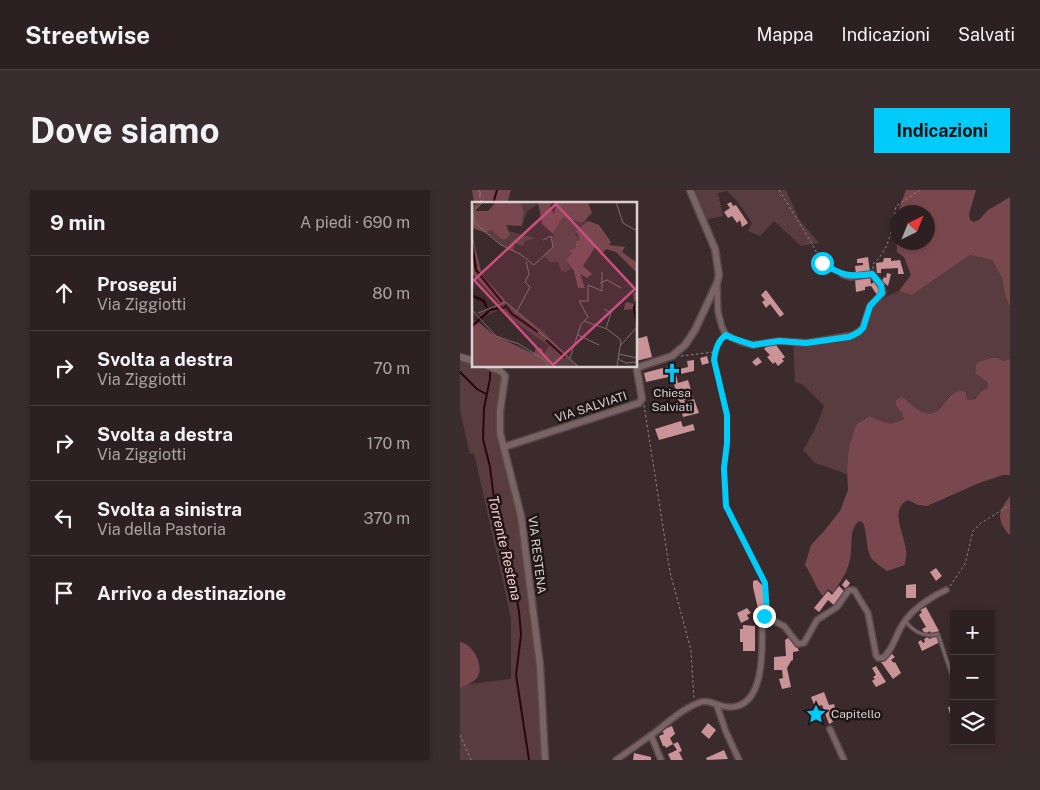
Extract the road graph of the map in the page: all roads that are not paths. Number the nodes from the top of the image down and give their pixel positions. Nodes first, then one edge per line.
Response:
1 (690, 190) edge
2 (843, 275) road end
3 (717, 283) junction
4 (493, 368) edge
5 (504, 447) junction
6 (946, 590) road end
7 (905, 621) junction
8 (950, 670) edge
9 (717, 706) junction
10 (830, 730) dead end
11 (651, 735) junction
12 (545, 760) edge
13 (616, 760) edge
14 (662, 760) edge
15 (739, 760) edge
16 (844, 760) edge

1 - 3 street, VIA SALVIATI
2 - 3 street
3 - 5 street, VIA SALVIATI
4 - 5 street, VIA RESTENA
5 - 12 street, VIA RESTENA
6 - 7 street
7 - 8 lane
7 - 9 street
9 - 11 street
9 - 15 street
10 - 16 street
11 - 13 street
11 - 14 street

